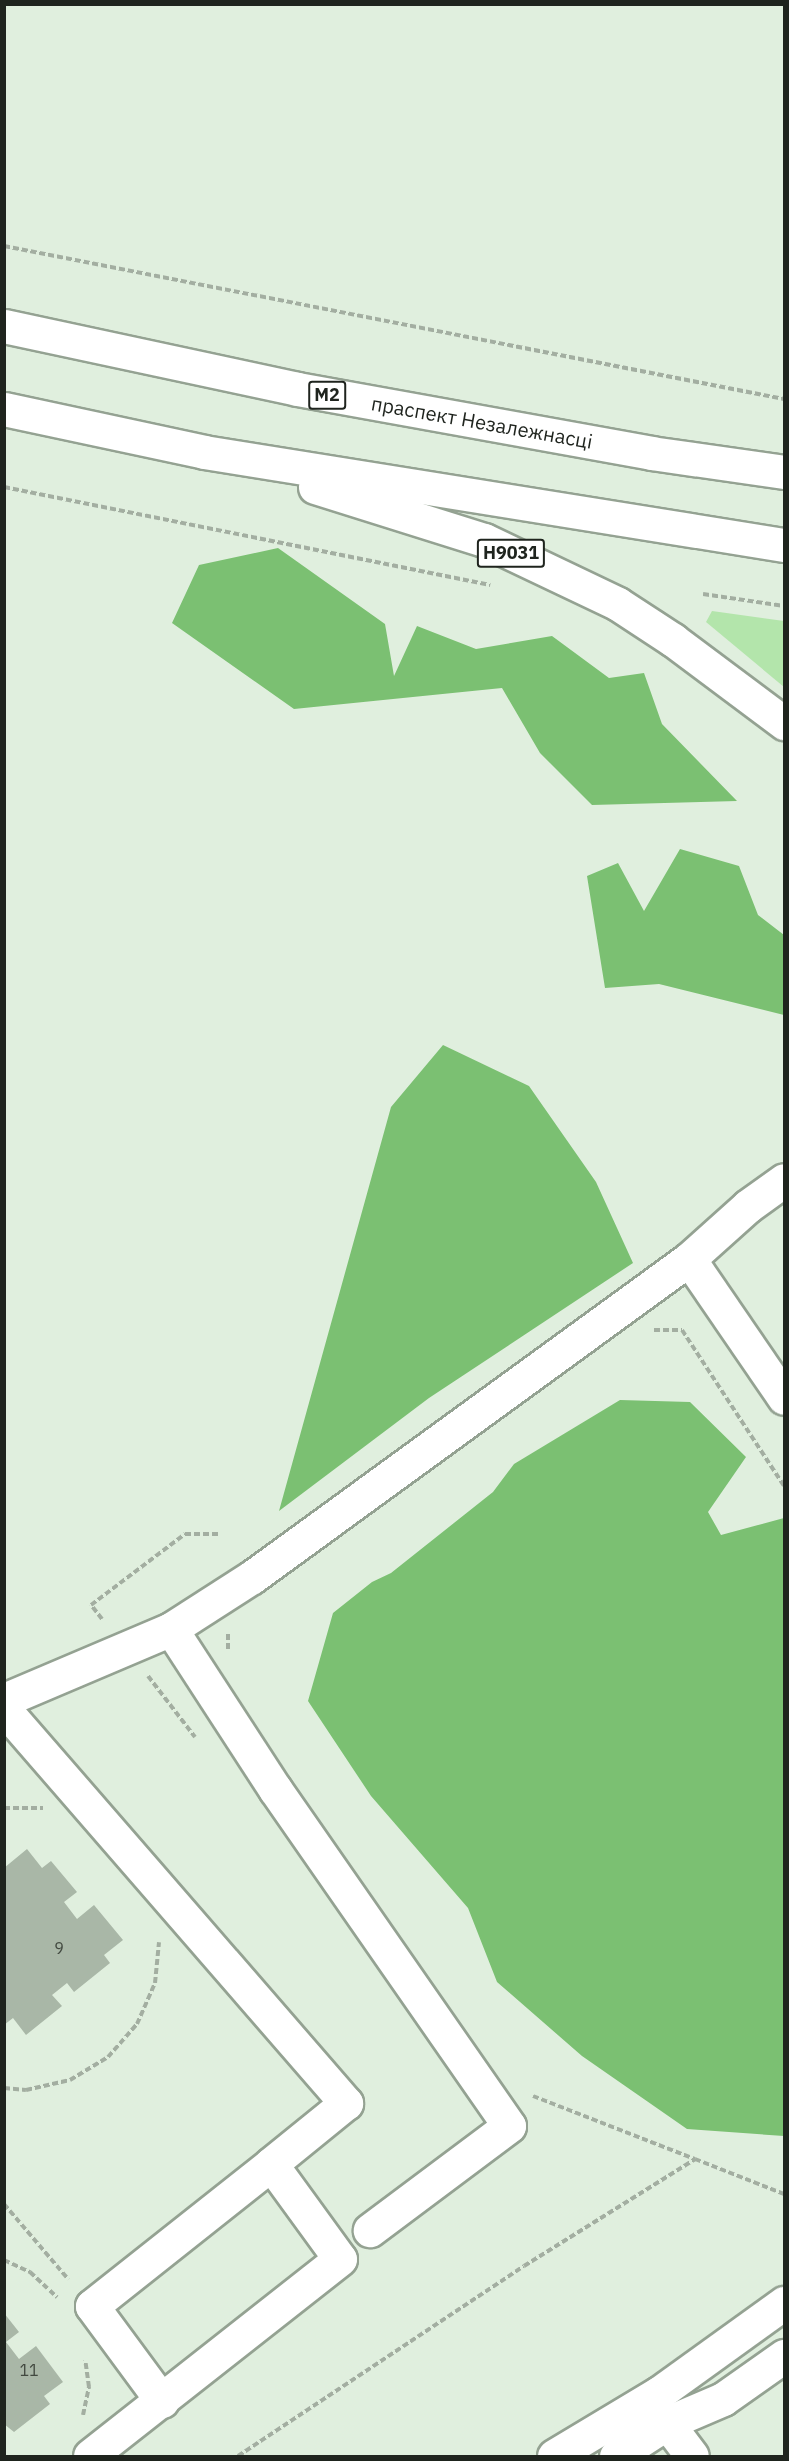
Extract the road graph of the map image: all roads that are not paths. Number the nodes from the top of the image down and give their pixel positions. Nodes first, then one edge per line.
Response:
1 (4, 326) edge
2 (4, 409) edge
3 (784, 448) edge
4 (204, 452) junction
5 (651, 453) junction
6 (784, 472) edge
7 (784, 545) edge
8 (784, 723) edge
9 (784, 1180) edge
10 (689, 1259) junction
11 (784, 1398) edge
12 (171, 1629) junction
13 (4, 1700) edge
14 (4, 1709) edge
15 (271, 2164) junction
16 (370, 2230) dead end
17 (784, 2303) edge
18 (784, 2356) edge
19 (162, 2401) junction
20 (667, 2423) junction
21 (90, 2457) edge
22 (554, 2457) edge
23 (616, 2457) edge
24 (692, 2457) edge

1 - 5 main road, праспект Незалежнасці / М2
2 - 4 main road
3 - 5 main road
4 - 7 main road
4 - 8 main road, Н9031
5 - 6 main road, праспект Незалежнасці / М2
9 - 10 main road
10 - 11 main road
10 - 12 main road
12 - 13 main road
12 - 16 main road
14 - 15 main road
15 - 19 main road
15 - 19 main road
17 - 22 main road
18 - 20 main road
19 - 21 main road
20 - 23 main road
20 - 24 main road

